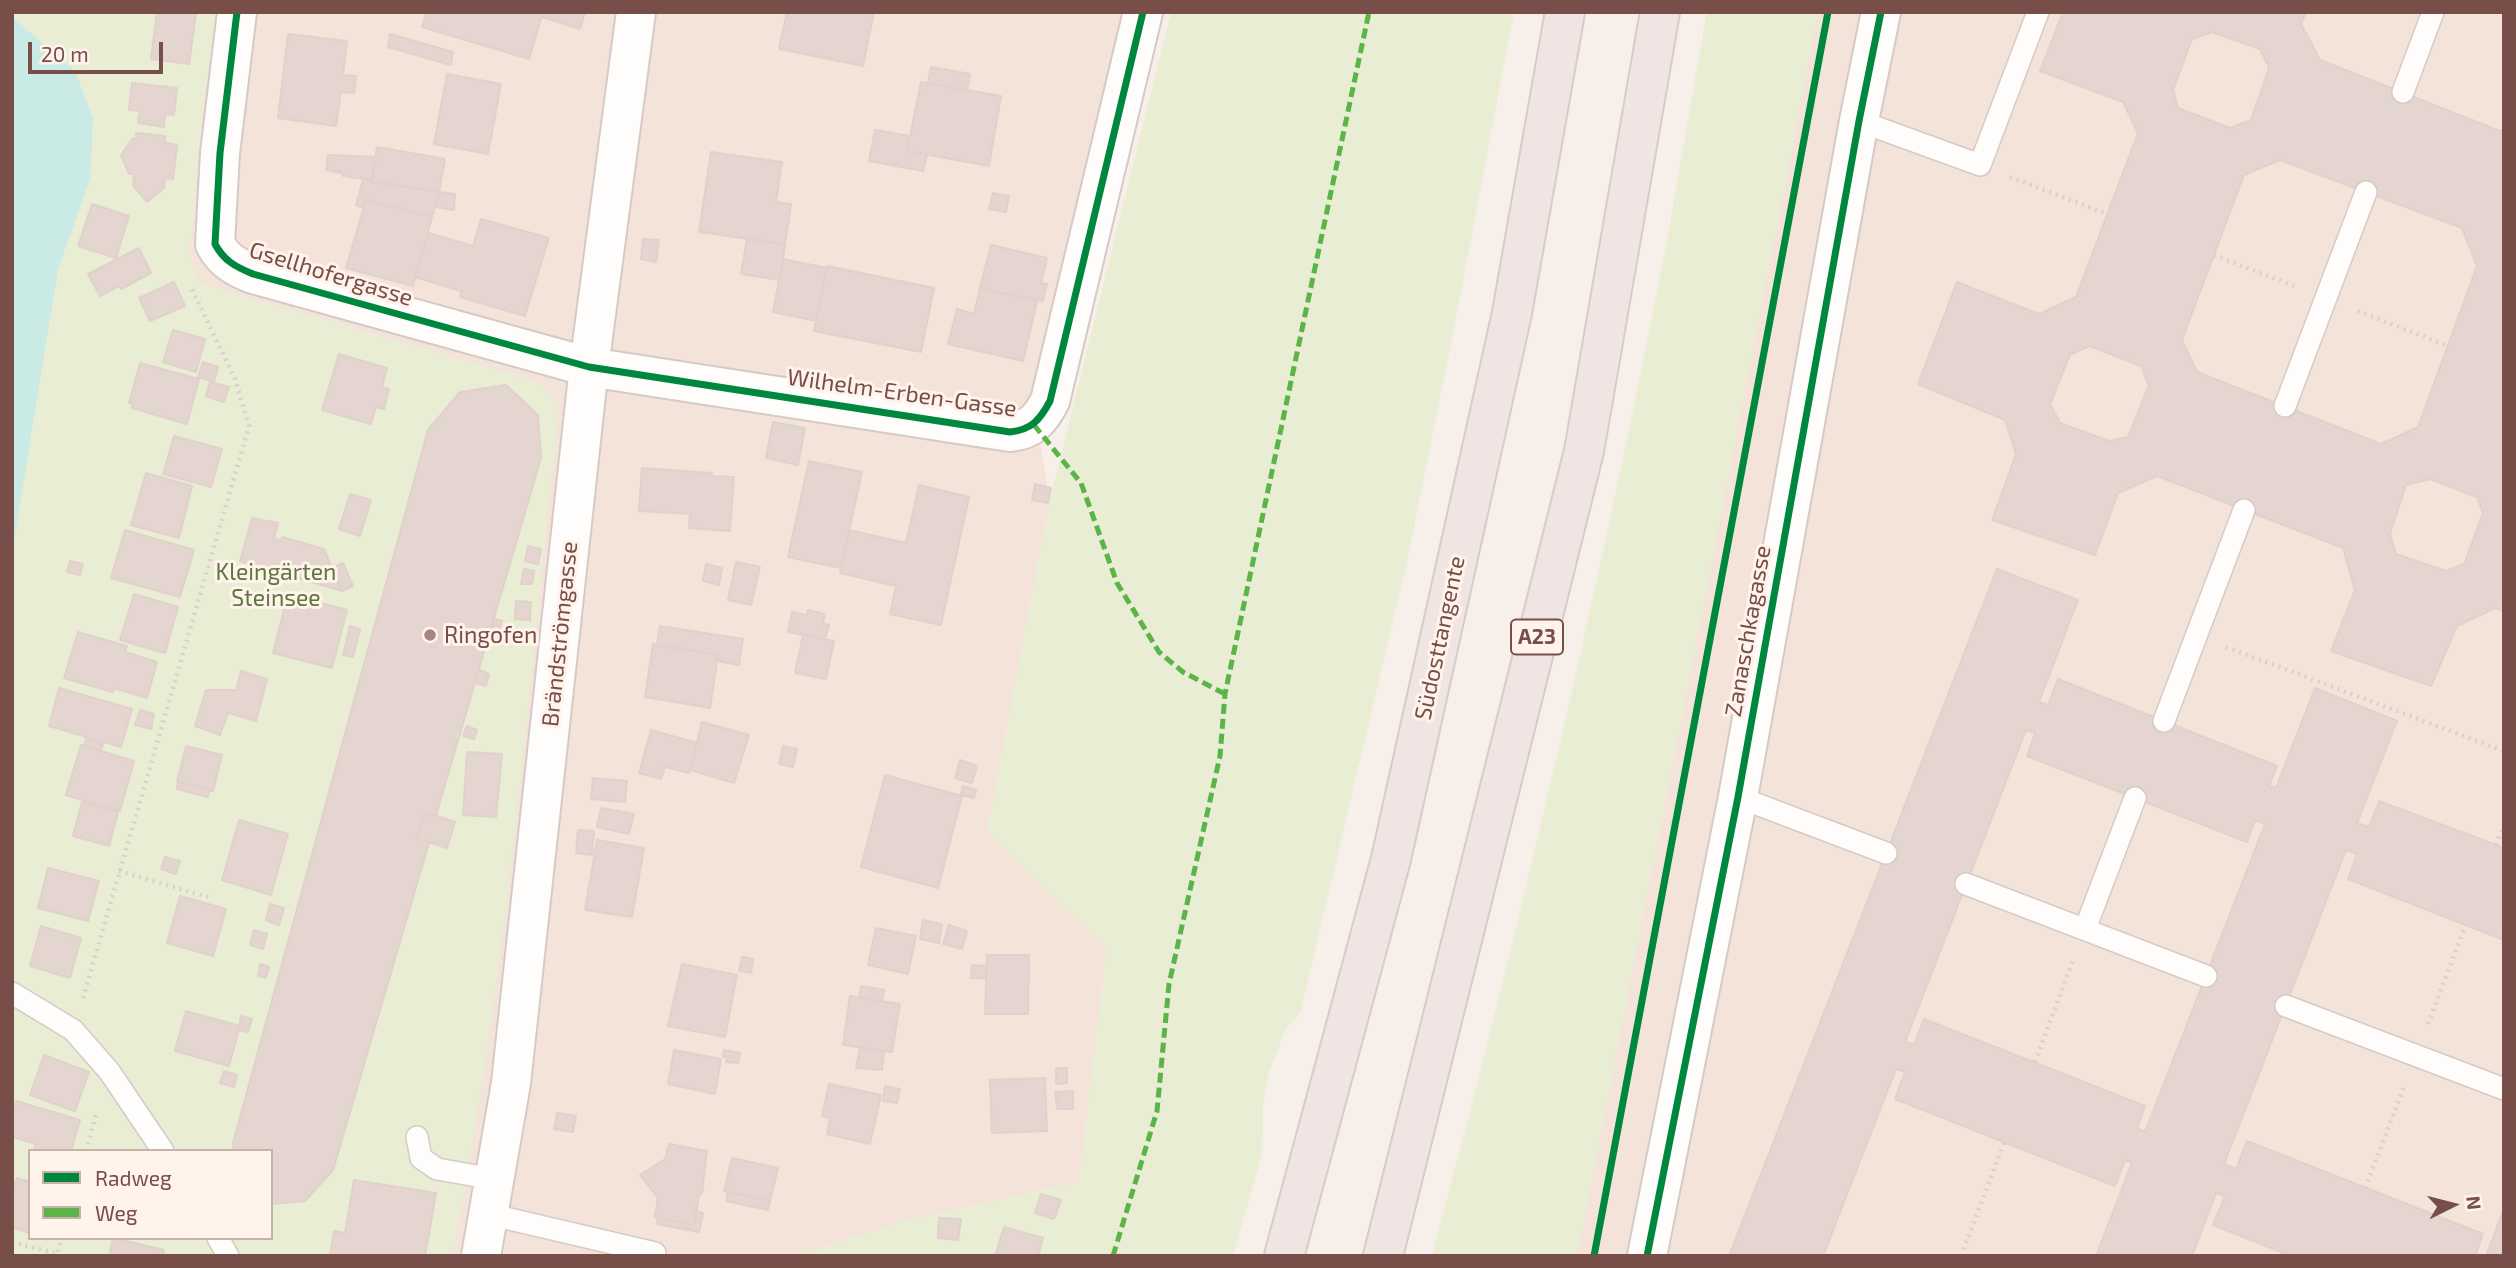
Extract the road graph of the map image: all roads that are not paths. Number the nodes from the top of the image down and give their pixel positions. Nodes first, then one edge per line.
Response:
1 (237, 12) edge
2 (636, 12) edge
3 (1143, 12) edge
4 (1564, 12) edge
5 (1660, 12) edge
6 (1881, 12) edge
7 (2038, 12) edge
8 (2433, 12) edge
9 (2403, 92) dead end
10 (1859, 121) junction
11 (2366, 192) dead end
12 (589, 367) junction
13 (2284, 406) dead end
14 (2244, 510) dead end
15 (2164, 721) dead end
16 (1738, 797) junction
17 (2135, 798) dead end
18 (1886, 853) dead end
19 (1966, 884) dead end
20 (2085, 929) junction
21 (2206, 976) dead end
22 (12, 993) edge
23 (2286, 1006) dead end
24 (2504, 1089) edge
25 (417, 1136) dead end
26 (162, 1149) edge
27 (491, 1197) junction
28 (219, 1240) edge
29 (654, 1253) dead end
30 (228, 1256) edge
31 (481, 1256) edge
32 (1284, 1256) edge
33 (1383, 1256) edge
34 (1647, 1256) edge

1 - 12 street, Gsellhofergasse
2 - 12 street, Brändströmgasse
3 - 12 street, Wilhelm-Erben-Gasse
4 - 32 highway, Südosttangente
5 - 33 highway, A23
6 - 10 street, Zanaschkagasse
7 - 10 lane
8 - 9 lane
10 - 16 street, Zanaschkagasse
11 - 13 lane
12 - 27 street, Brändströmgasse
14 - 15 lane
16 - 18 lane
16 - 34 street, Zanaschkagasse
17 - 20 lane
19 - 20 lane
20 - 21 lane
22 - 26 lane
23 - 24 lane
25 - 27 lane
27 - 29 lane
27 - 31 street, Brändströmgasse
28 - 30 lane

